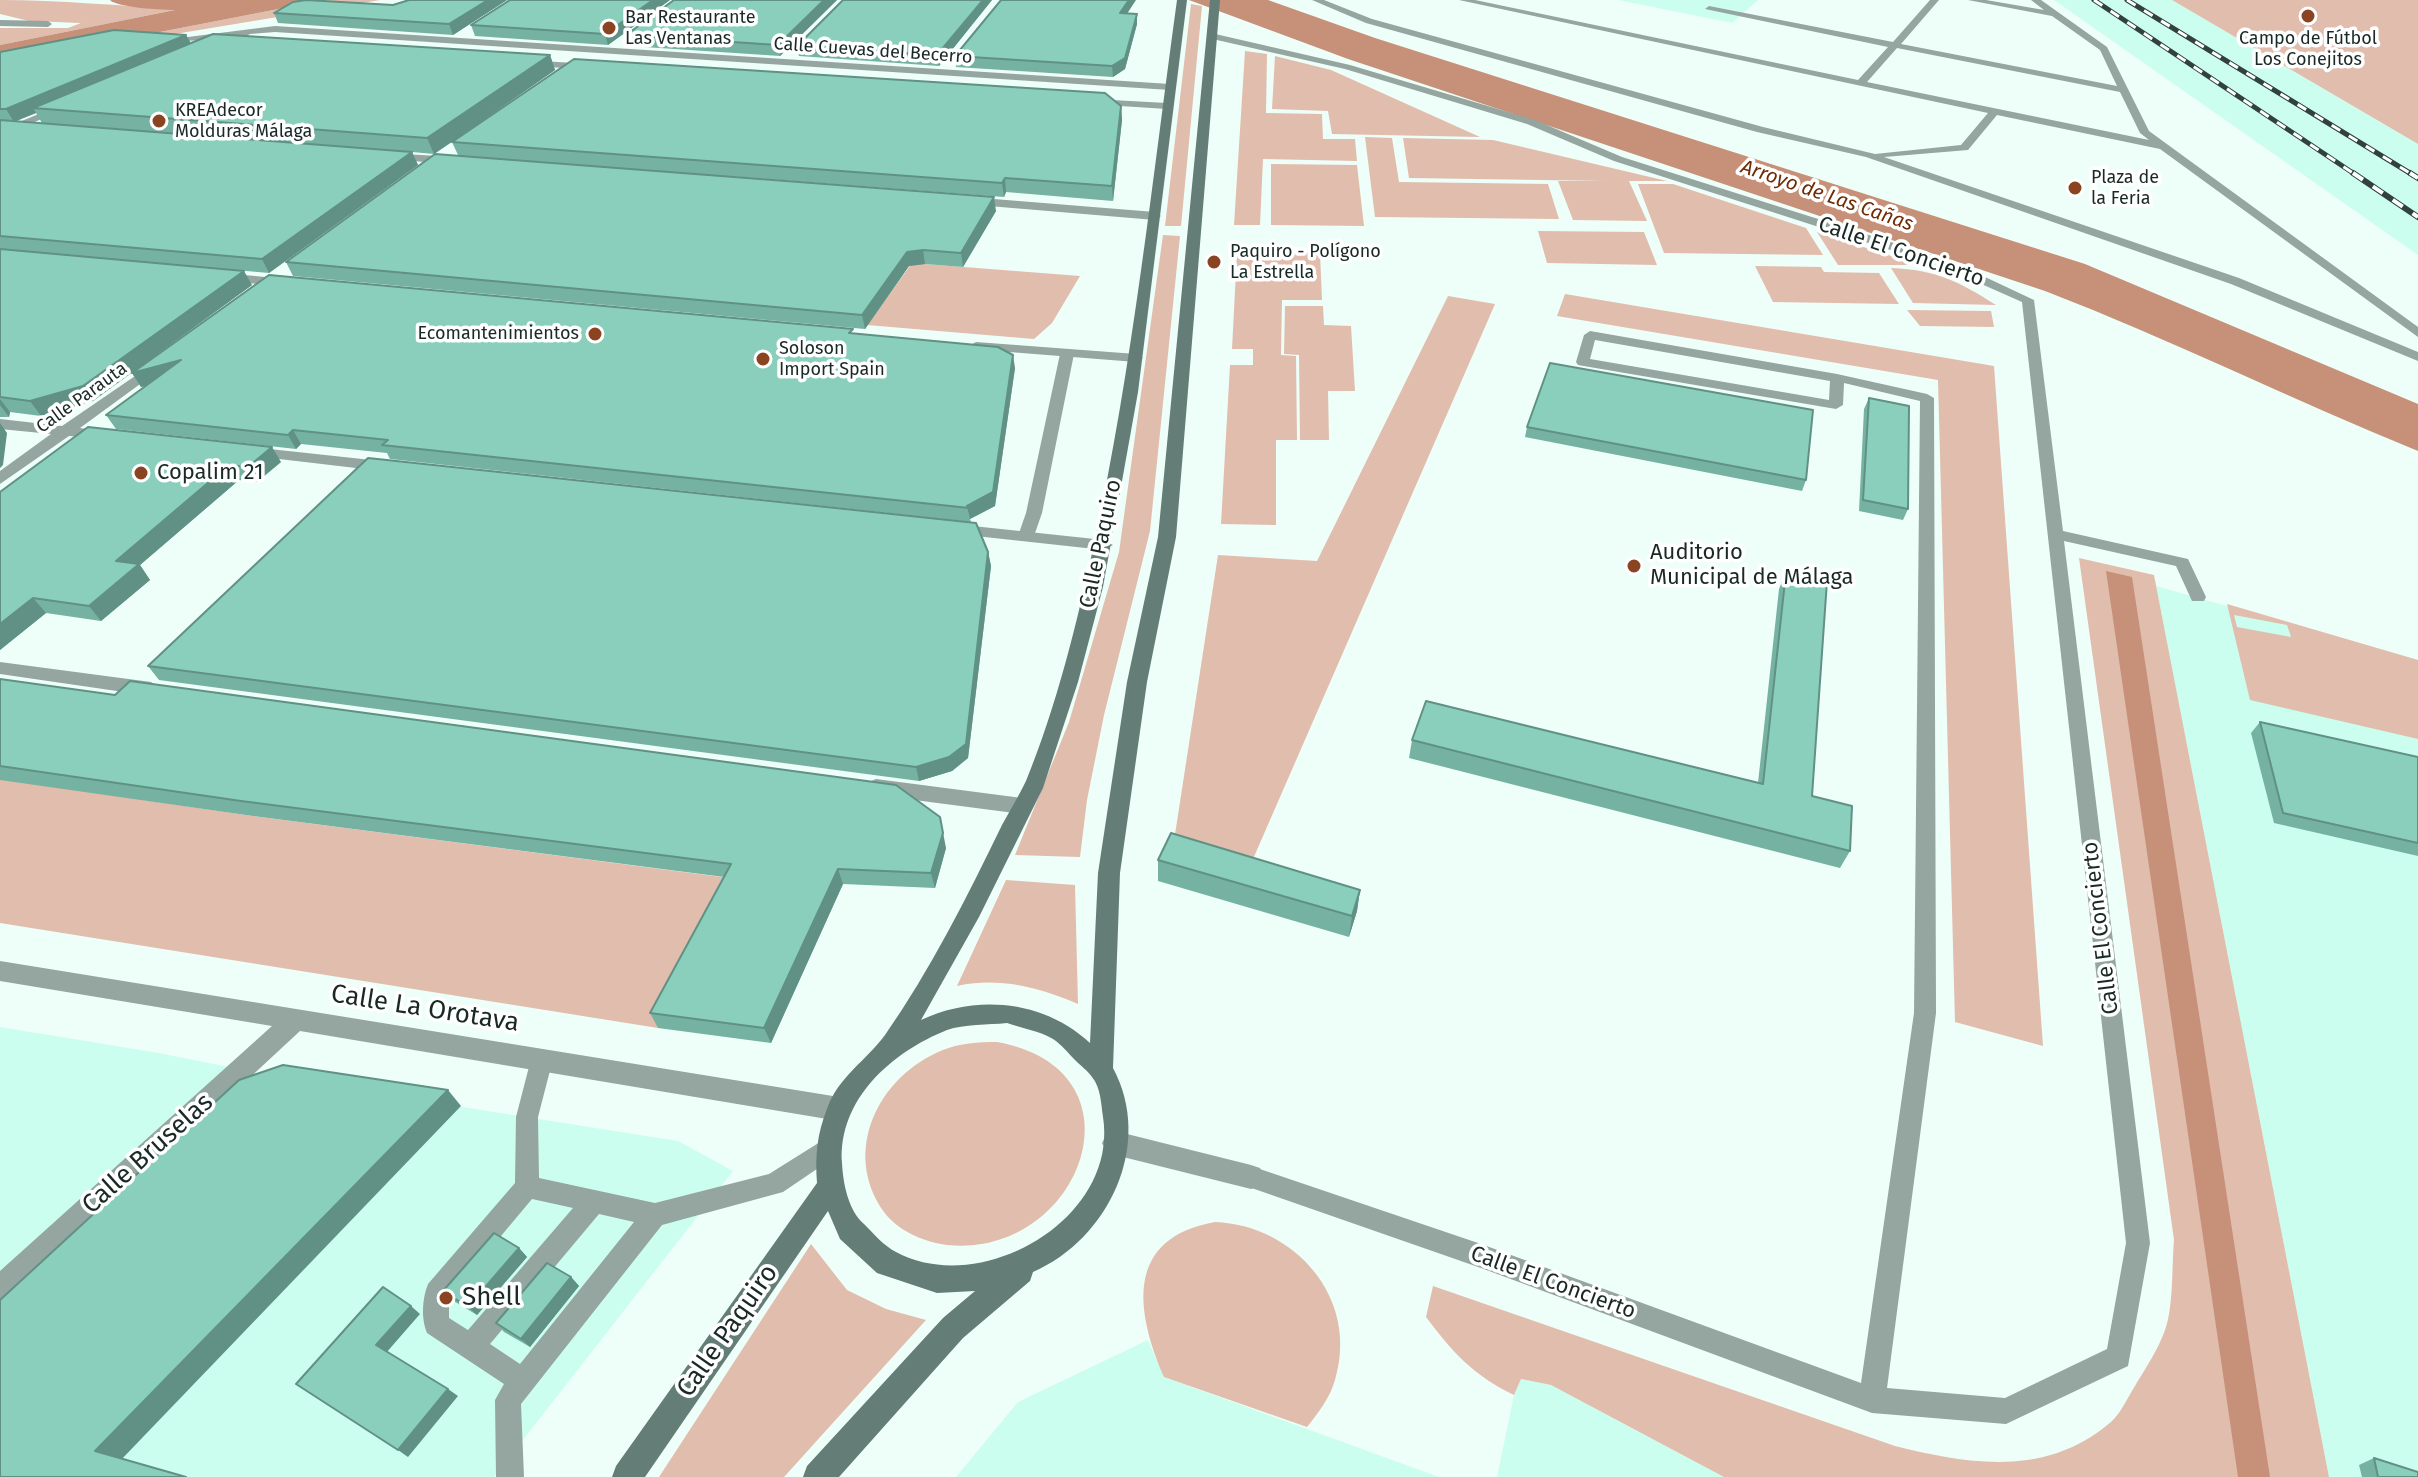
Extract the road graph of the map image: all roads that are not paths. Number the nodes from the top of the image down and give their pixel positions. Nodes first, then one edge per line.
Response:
1 (1316, 0) edge
2 (1463, 0) edge
3 (1935, 0) edge
4 (1972, 0) edge
5 (2035, 0) edge
6 (1182, 1) edge
7 (1214, 6) edge
8 (1709, 9) dead end
9 (2057, 15) junction
10 (0, 23) edge
11 (48, 24) dead end
12 (469, 32) edge
13 (240, 35) junction
14 (1211, 36) junction
15 (185, 38) edge
16 (456, 41) junction
17 (221, 42) junction
18 (625, 42) edge
19 (257, 45) edge
20 (1895, 45) junction
21 (207, 48) edge
22 (444, 48) edge
23 (614, 50) junction
24 (794, 51) edge
25 (953, 60) edge
26 (508, 62) edge
27 (784, 62) junction
28 (574, 66) junction
29 (606, 69) edge
30 (943, 72) junction
31 (759, 73) edge
32 (553, 78) edge
33 (935, 81) edge
34 (1860, 84) junction
35 (1170, 87) junction
36 (2124, 90) junction
37 (1076, 100) edge
38 (69, 106) edge
39 (1167, 106) junction
40 (1994, 112) junction
41 (0, 127) edge
42 (14, 128) junction
43 (49, 130) edge
44 (0, 134) edge
45 (460, 144) edge
46 (2165, 147) junction
47 (377, 155) edge
48 (1869, 155) junction
49 (438, 160) junction
50 (466, 162) edge
51 (414, 177) edge
52 (957, 200) edge
53 (1155, 216) junction
54 (293, 265) edge
55 (211, 275) edge
56 (271, 281) junction
57 (302, 284) edge
58 (248, 298) edge
59 (2418, 333) edge
60 (967, 345) edge
61 (175, 352) edge
62 (1067, 354) junction
63 (2418, 357) edge
64 (1136, 358) junction
65 (1837, 378) junction
66 (0, 424) edge
67 (66, 431) junction
68 (129, 438) edge
69 (241, 451) edge
70 (415, 470) edge
71 (0, 479) edge
72 (939, 527) edge
73 (2055, 534) junction
74 (1026, 536) junction
75 (1104, 545) junction
76 (2198, 597) dead end
77 (0, 668) edge
78 (172, 692) edge
79 (862, 785) edge
80 (1022, 806) junction
81 (0, 971) edge
82 (296, 1019) junction
83 (891, 1046) junction
84 (542, 1059) junction
85 (1101, 1069) junction
86 (839, 1109) junction
87 (1115, 1143) junction
88 (828, 1148) junction
89 (1251, 1177) joint
90 (830, 1186) junction
91 (527, 1187) junction
92 (594, 1202) junction
93 (655, 1215) junction
94 (1039, 1256) junction
95 (0, 1290) edge
96 (471, 1347) junction
97 (523, 1381) junction
98 (1872, 1400) junction
99 (510, 1477) edge
100 (627, 1477) edge
101 (818, 1477) edge

1 - 48 lane
2 - 34 lane
3 - 20 lane
4 - 9 lane
5 - 9 lane
6 - 35 main road, Calle Paquiro
7 - 14 main road
8 - 20 lane
9 - 36 lane
10 - 11 lane
12 - 16 street
13 - 15 street, Calle Cuevas del Becerro
13 - 16 street, Calle Cuevas del Becerro
13 - 17 street, Calle Cuevas del Becerro
14 - 73 lane, Calle El Concierto
14 - 85 main road
16 - 22 street
16 - 23 street, Calle Cuevas del Becerro
17 - 19 street
17 - 21 street, Calle Cuevas del Becerro
18 - 23 street
20 - 34 lane
20 - 36 lane
23 - 27 street, Calle Cuevas del Becerro
23 - 28 street
24 - 27 street
25 - 30 street
26 - 28 street
27 - 30 street, Calle Cuevas del Becerro
27 - 31 street
28 - 29 street
28 - 32 street
30 - 33 street
30 - 35 street, Calle Cuevas del Becerro
34 - 40 lane
35 - 39 main road, Calle Paquiro
36 - 46 lane
37 - 39 street
38 - 42 street
39 - 53 main road, Calle Paquiro
40 - 46 lane
40 - 48 lane
41 - 42 street
42 - 43 street
42 - 44 street
45 - 49 street
46 - 59 lane
47 - 49 street
48 - 63 lane
49 - 50 street
49 - 51 street
52 - 53 street
53 - 64 main road, Calle Paquiro
54 - 56 street
55 - 56 street
56 - 57 street
56 - 58 street
60 - 62 street
61 - 67 street, Calle Parauta
62 - 64 street
62 - 74 lane
64 - 75 main road, Calle Paquiro
65 - 65 lane
65 - 98 lane
66 - 67 street
67 - 68 street
67 - 71 street, Calle Parauta
69 - 70 street
72 - 74 street
73 - 76 lane
73 - 98 lane, Calle El Concierto
74 - 75 street
75 - 80 main road, Calle Paquiro
77 - 78 street
79 - 80 street
80 - 83 main road, Calle Paquiro
81 - 82 street, Calle La Orotava
82 - 84 street, Calle La Orotava
82 - 95 street, Calle Bruselas
83 - 85 main road
83 - 86 main road
84 - 86 street, Calle La Orotava
84 - 91 lane
85 - 87 main road
86 - 88 main road
87 - 89 street, Calle El Concierto
87 - 94 main road
88 - 90 main road
88 - 93 lane
89 - 98 lane, Calle El Concierto
90 - 94 main road
90 - 100 main road, Calle Paquiro
91 - 92 lane
91 - 96 lane
92 - 93 lane
92 - 96 lane
93 - 97 lane
94 - 101 main road
96 - 97 lane
97 - 99 lane

